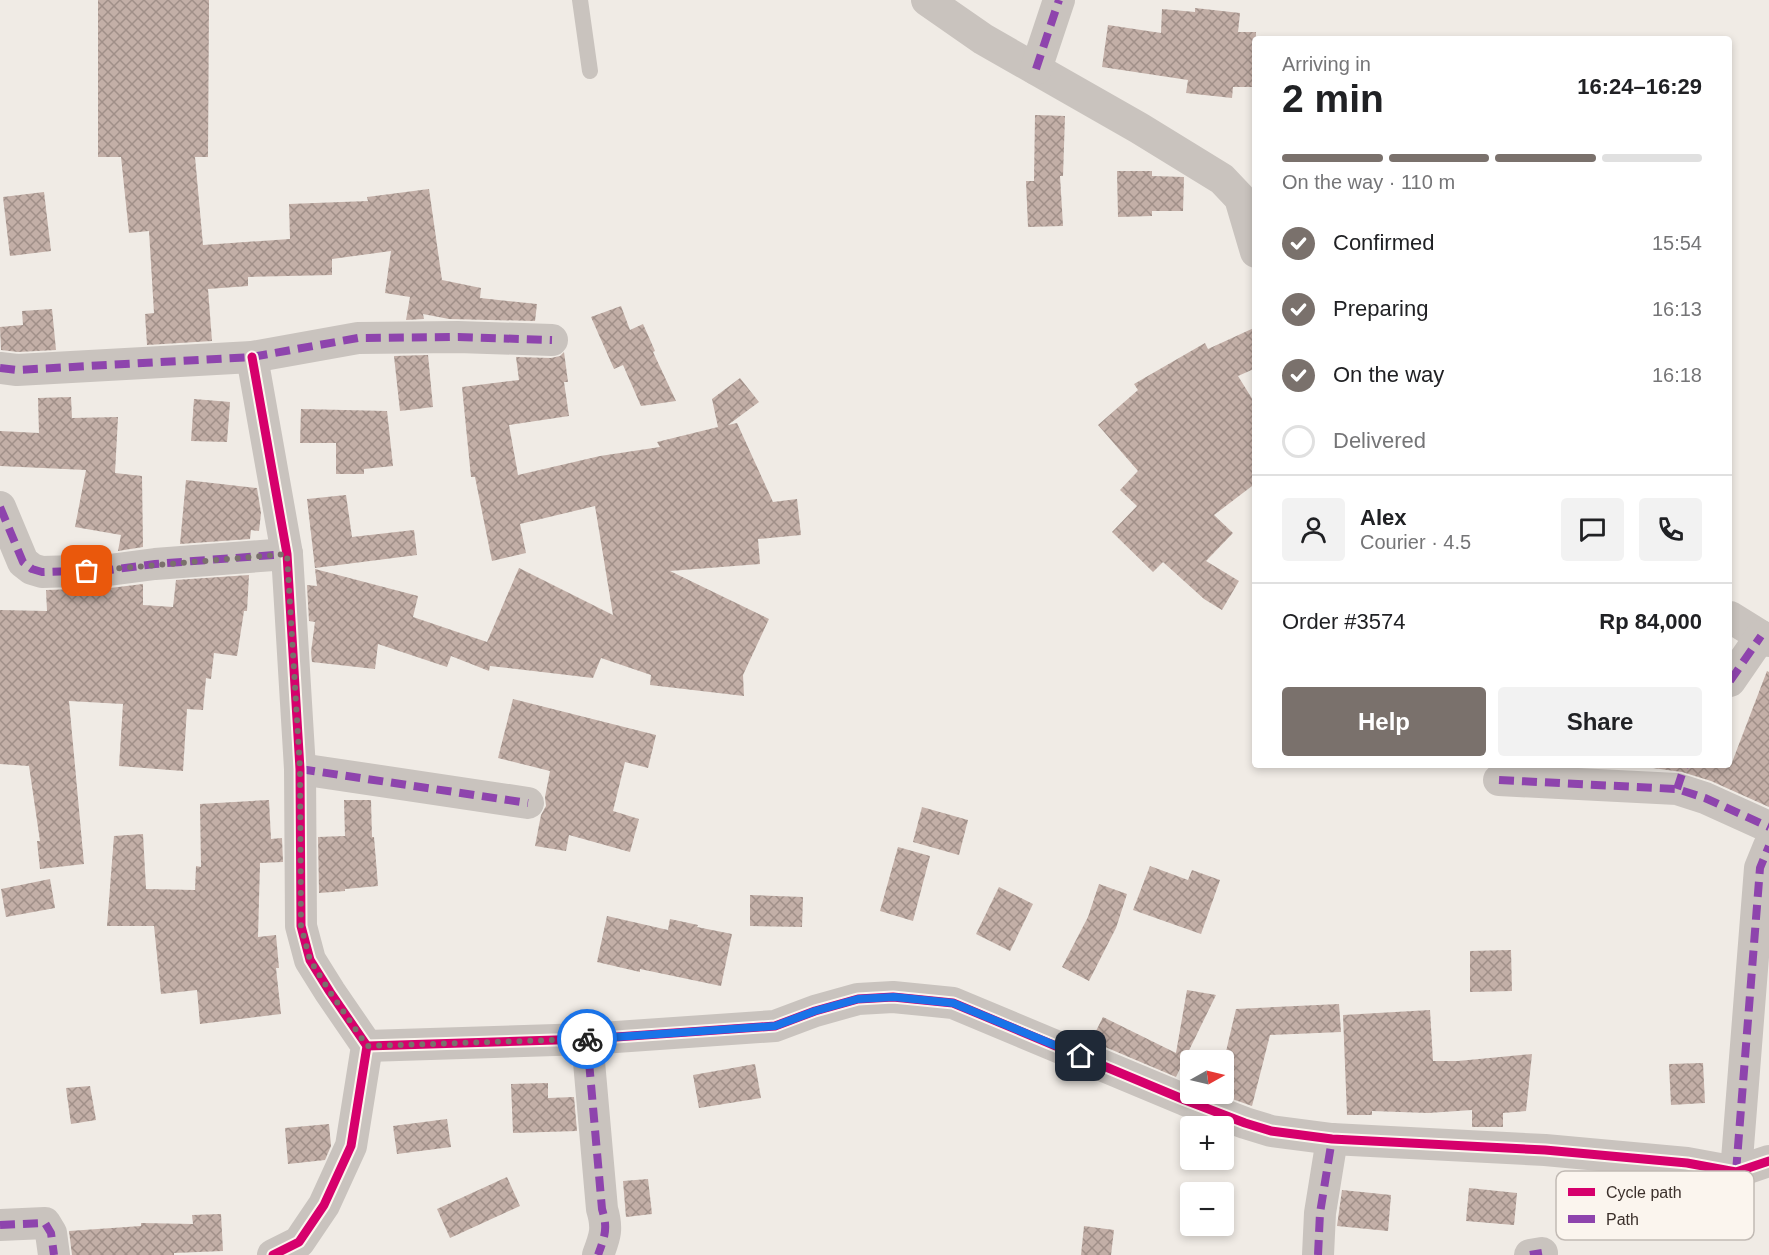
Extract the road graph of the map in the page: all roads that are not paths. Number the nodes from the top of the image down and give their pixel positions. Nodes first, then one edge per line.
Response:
1 (580, 0) edge
2 (927, 0) edge
3 (1059, 0) edge
4 (1036, 69) junction
5 (590, 71) dead end
6 (1252, 238) edge
7 (552, 340) dead end
8 (252, 357) junction
9 (0, 368) edge
10 (0, 507) edge
11 (287, 554) junction
12 (1732, 618) edge
13 (1765, 638) edge
14 (1732, 679) edge
15 (300, 769) junction
16 (1681, 777) edge
17 (1499, 780) dead end
18 (528, 803) dead end
19 (1769, 827) edge
20 (1766, 861) edge
21 (587, 1039) junction
22 (367, 1046) junction
23 (1332, 1139) junction
24 (1769, 1161) edge
25 (1731, 1171) edge
26 (1736, 1171) edge
27 (1739, 1171) edge
28 (0, 1225) edge
29 (54, 1255) edge
30 (273, 1255) edge
31 (598, 1255) edge
32 (1318, 1255) edge

1 - 5 lane
2 - 4 street
3 - 4 street
4 - 6 street
7 - 8 street
8 - 9 street
8 - 11 street
10 - 11 street
11 - 15 street
12 - 13 street
13 - 14 street
15 - 18 street
15 - 22 street
16 - 17 street
16 - 19 street
20 - 26 street
21 - 22 street
21 - 23 street
21 - 31 street
22 - 30 street
23 - 25 street
23 - 32 street
24 - 27 street
28 - 29 street

